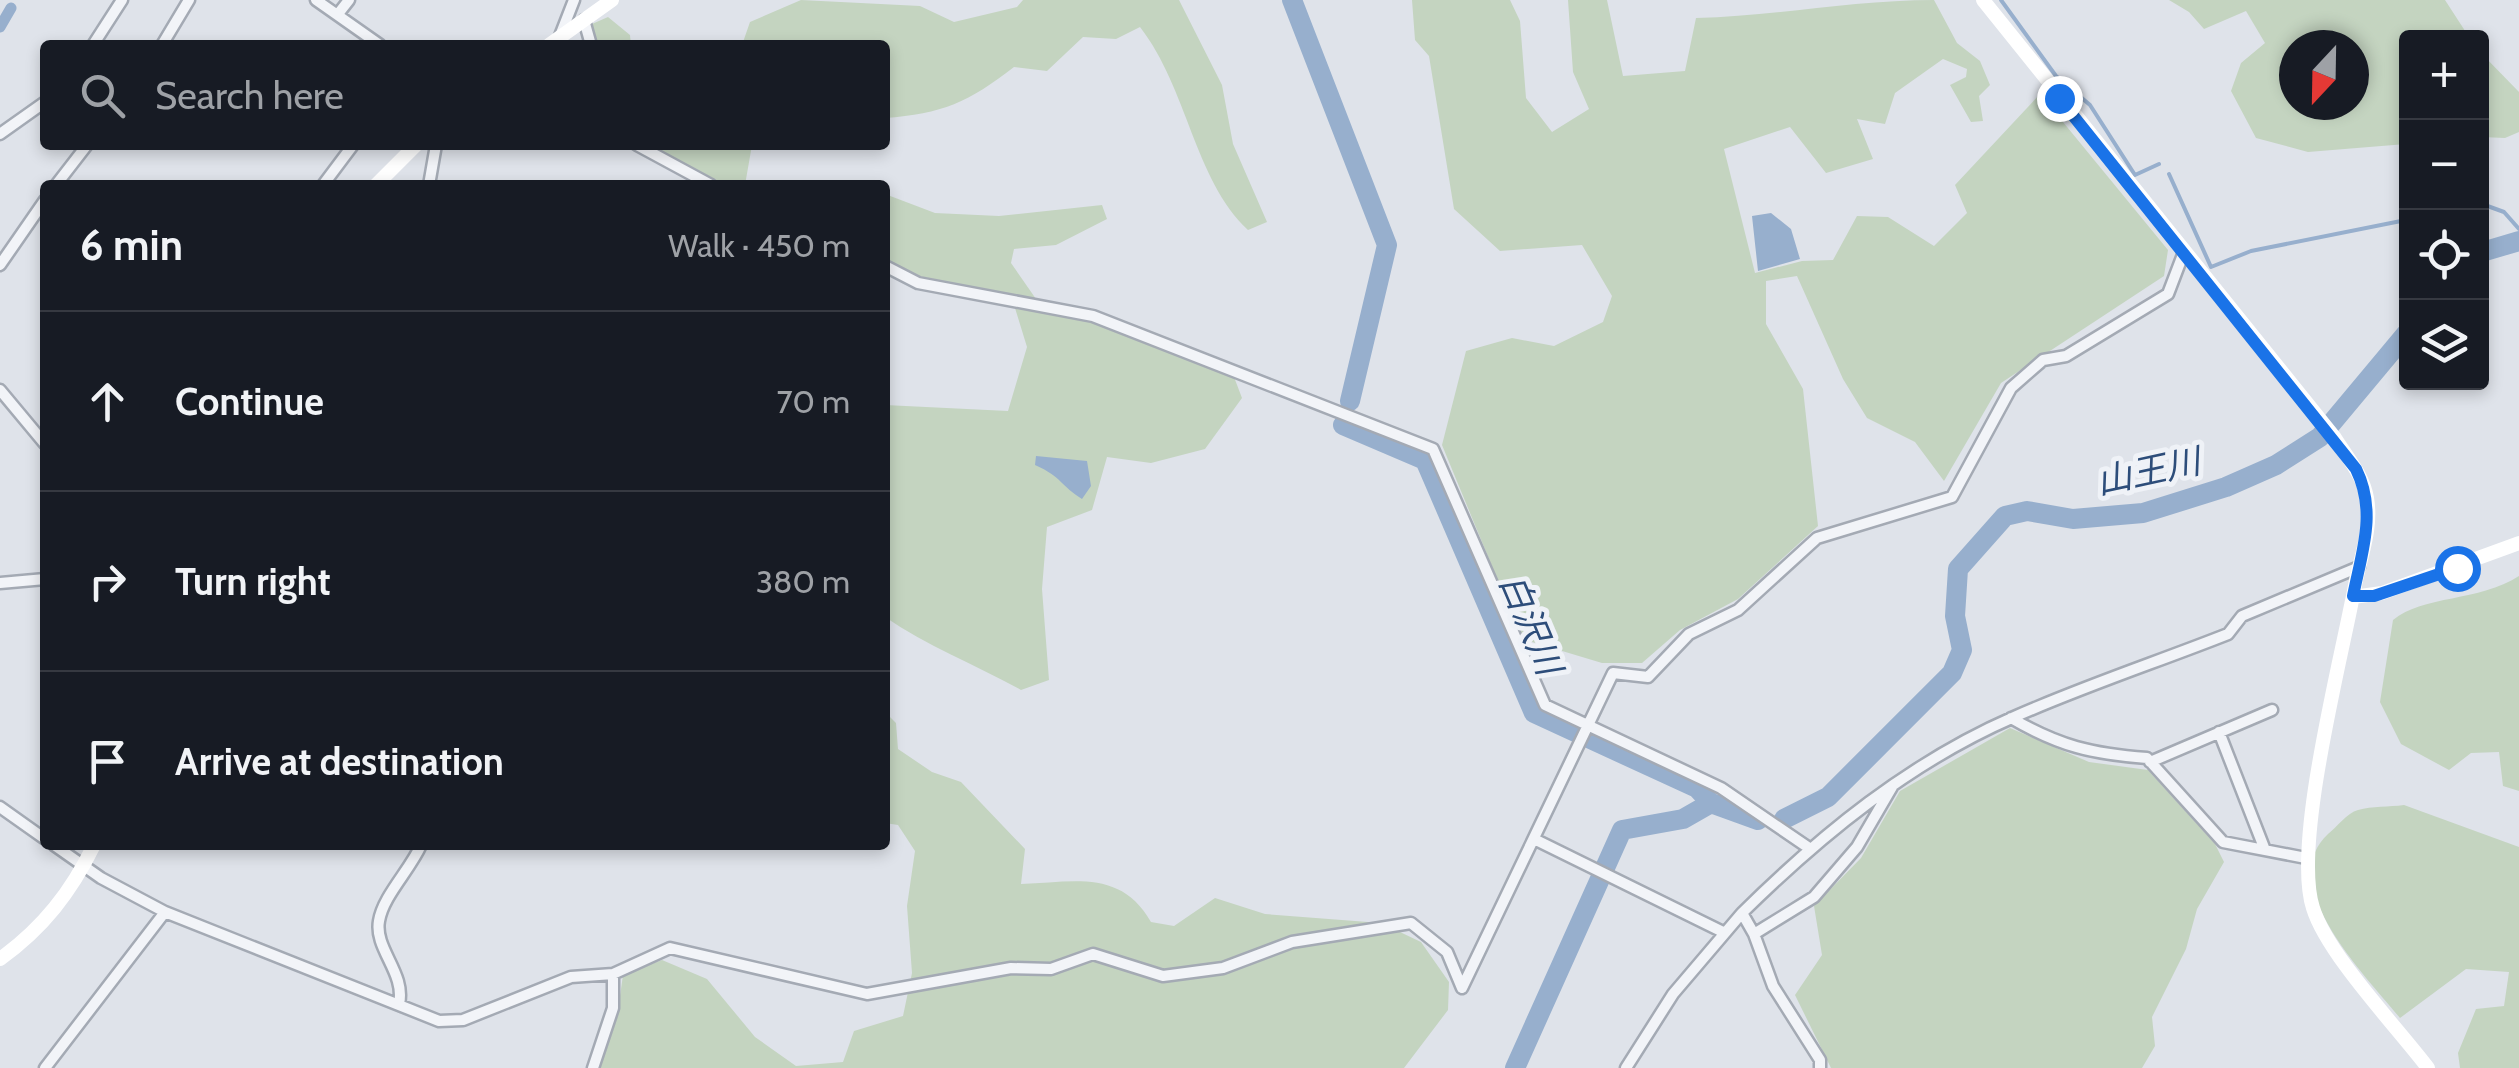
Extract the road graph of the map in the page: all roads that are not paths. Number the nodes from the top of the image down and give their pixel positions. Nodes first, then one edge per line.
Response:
1 (122, 0) edge
2 (189, 0) edge
3 (316, 0) edge
4 (348, 0) edge
5 (574, 0) edge
6 (612, 0) edge
7 (1982, 0) edge
8 (338, 14) junction
9 (584, 20) junction
10 (96, 40) edge
11 (165, 40) edge
12 (373, 40) edge
13 (554, 40) edge
14 (555, 40) edge
15 (590, 40) edge
16 (40, 106) edge
17 (0, 134) edge
18 (83, 150) edge
19 (349, 150) edge
20 (411, 150) edge
21 (435, 150) edge
22 (646, 150) edge
23 (60, 180) edge
24 (328, 180) edge
25 (381, 180) edge
26 (430, 180) edge
27 (703, 180) edge
28 (40, 207) edge
29 (2184, 252) junction
30 (0, 265) edge
31 (890, 269) edge
32 (0, 390) edge
33 (40, 438) edge
34 (2519, 543) edge
35 (2359, 567) junction
36 (40, 579) edge
37 (0, 582) edge
38 (2353, 596) junction
39 (2272, 710) dead end
40 (2010, 718) junction
41 (1592, 724) junction
42 (2219, 732) junction
43 (2150, 762) junction
44 (1893, 786) junction
45 (0, 807) edge
46 (40, 835) edge
47 (1534, 839) junction
48 (1808, 848) junction
49 (61, 850) edge
50 (92, 850) edge
51 (419, 850) edge
52 (2265, 850) junction
53 (2306, 858) junction
54 (84, 866) junction
55 (165, 912) junction
56 (1742, 914) junction
57 (1725, 934) junction
58 (1754, 934) junction
59 (0, 958) edge
60 (613, 974) junction
61 (399, 1004) junction
62 (44, 1068) edge
63 (593, 1068) edge
64 (1626, 1068) edge
65 (1820, 1068) edge
66 (2428, 1068) edge

1 - 10 street
2 - 11 street
3 - 8 street
4 - 8 street
5 - 13 street
6 - 9 street
7 - 29 street
8 - 12 street
9 - 14 street
9 - 15 street
16 - 17 street
18 - 23 street
19 - 24 street
20 - 25 street
21 - 26 street
22 - 27 street
28 - 30 street
29 - 35 street
29 - 41 street
31 - 41 street
32 - 33 street
34 - 38 street
35 - 38 street
35 - 40 street
36 - 37 street
38 - 53 street
39 - 42 street
40 - 43 street
40 - 44 street
41 - 47 street
41 - 48 street
42 - 43 street
42 - 52 street
43 - 52 street
44 - 48 street
44 - 58 street
45 - 46 street
47 - 57 street
47 - 60 street
48 - 56 street
49 - 54 street
50 - 54 street
51 - 61 street
52 - 53 street
53 - 66 street
54 - 55 street
54 - 59 street
55 - 61 street
55 - 62 street
56 - 57 street
56 - 58 street
57 - 64 street
58 - 65 street
60 - 61 street
60 - 63 street

